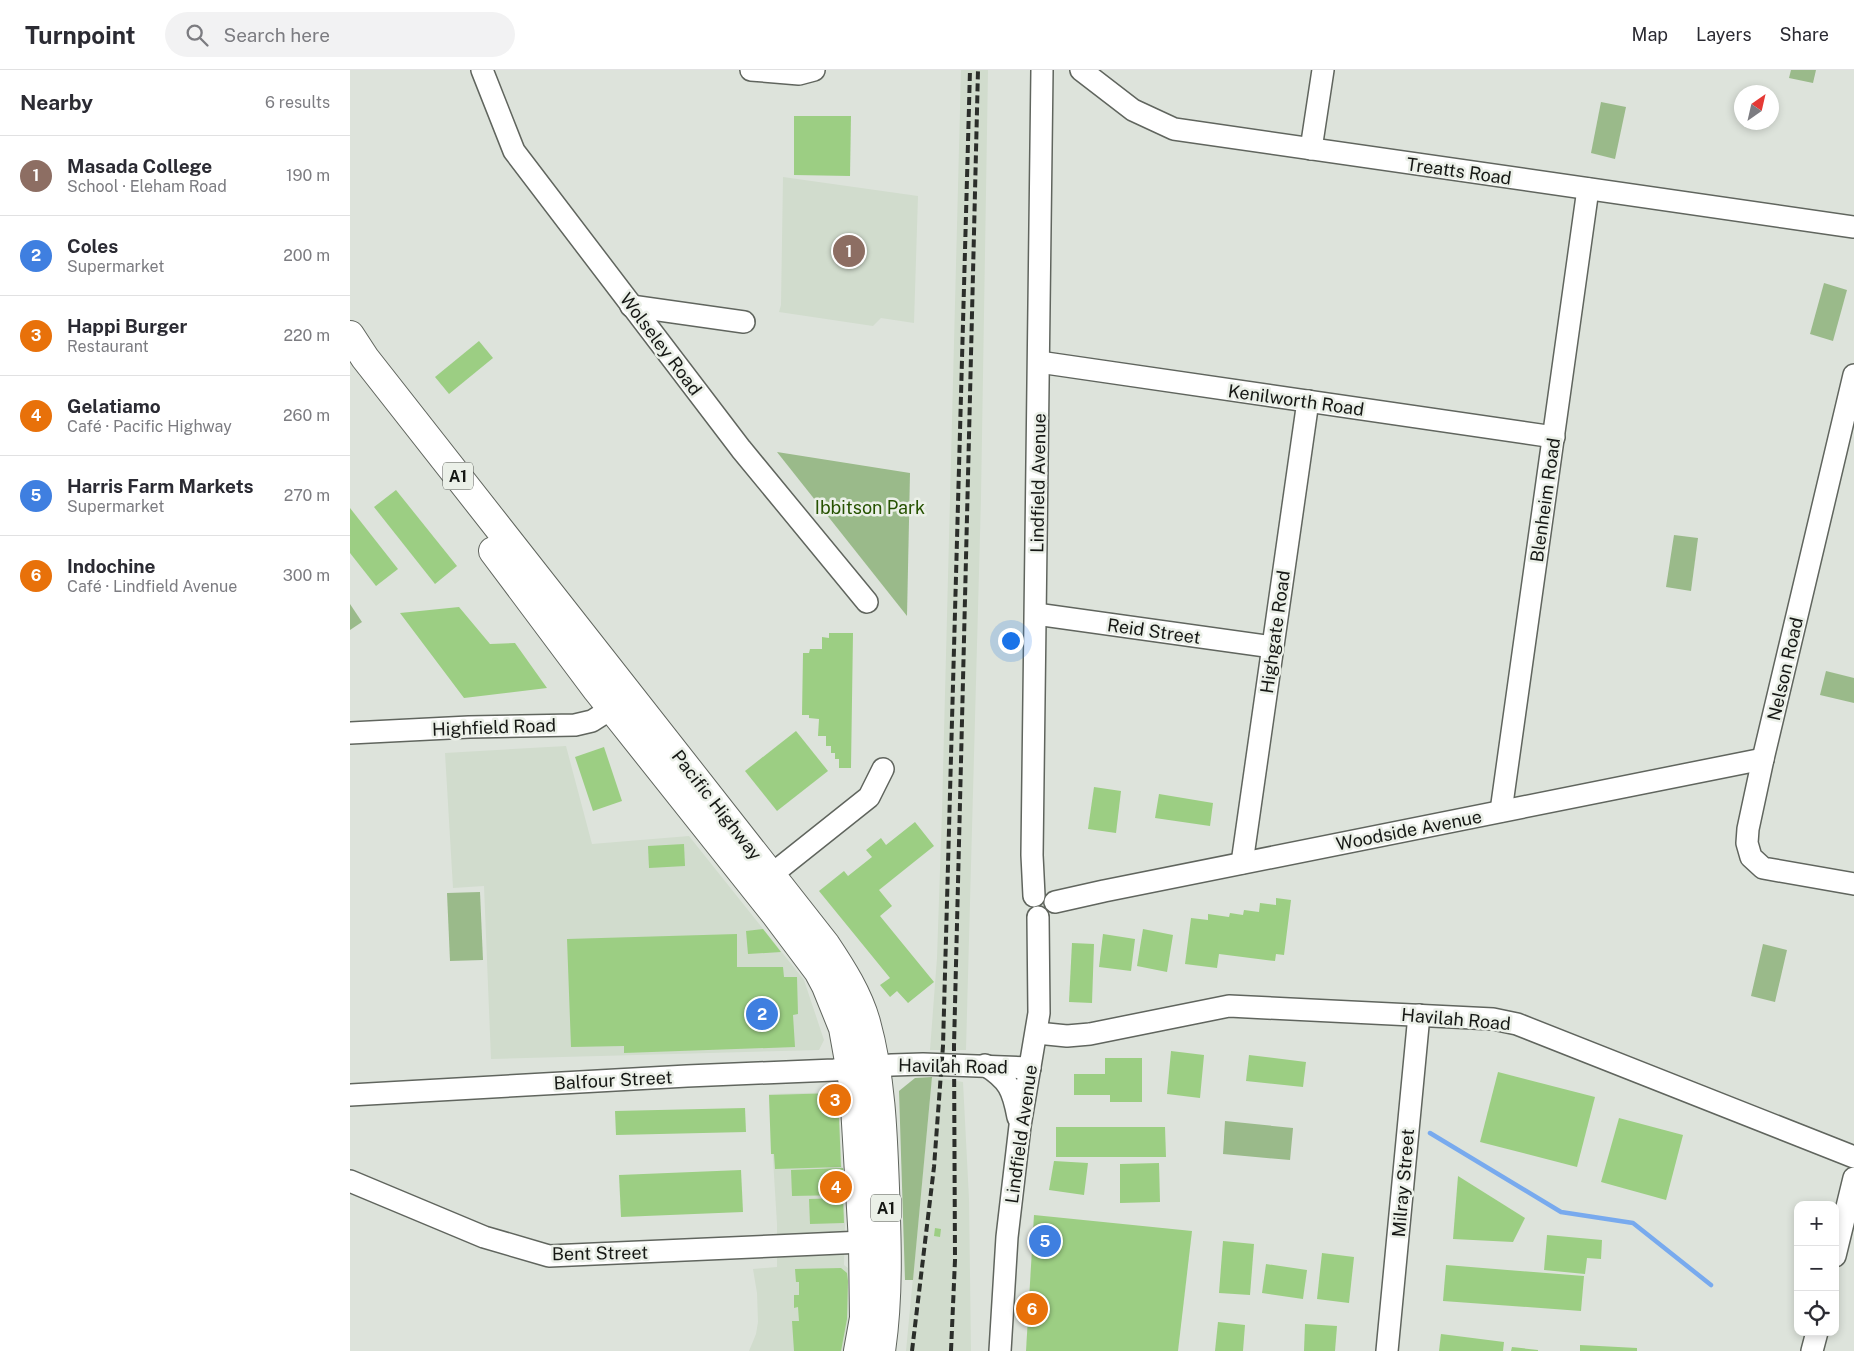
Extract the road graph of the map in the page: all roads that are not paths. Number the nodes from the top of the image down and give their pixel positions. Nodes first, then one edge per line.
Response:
1 (482, 70) edge
2 (751, 70) edge
3 (814, 70) edge
4 (1042, 70) edge
5 (1081, 70) edge
6 (1323, 70) edge
7 (1311, 149) junction
8 (1588, 190) junction
9 (1854, 227) edge
10 (631, 306) junction
11 (744, 322) dead end
12 (350, 336) edge
13 (1039, 362) junction
14 (350, 366) edge
15 (1854, 375) edge
16 (1308, 401) junction
17 (1554, 437) junction
18 (867, 602) dead end
19 (1036, 614) junction
20 (1273, 647) junction
21 (622, 702) junction
22 (350, 733) edge
23 (1763, 759) junction
24 (883, 769) dead end
25 (1501, 811) junction
26 (1242, 863) junction
27 (772, 875) junction
28 (1854, 884) edge
29 (1034, 896) junction
30 (1055, 902) junction
31 (1038, 917) junction
32 (1419, 1015) junction
33 (1037, 1033) junction
34 (985, 1065) junction
35 (864, 1067) junction
36 (1030, 1068) junction
37 (350, 1095) edge
38 (1020, 1126) junction
39 (1854, 1157) edge
40 (1854, 1178) edge
41 (350, 1180) edge
42 (863, 1242) junction
43 (1837, 1246) edge
44 (1816, 1336) edge
45 (858, 1351) edge
46 (881, 1351) edge
47 (1000, 1351) edge
48 (1387, 1351) edge
49 (1812, 1351) edge

1 - 10 street, Wolseley Road
2 - 3 street
4 - 13 street, Lindfield Avenue
5 - 7 street, Treatts Road
6 - 7 street
7 - 8 street, Treatts Road
8 - 9 street, Treatts Road
8 - 17 street, Blenheim Road
10 - 11 street
10 - 18 street, Wolseley Road
12 - 21 highway, Pacific Highway / A1
13 - 16 street, Kenilworth Road
13 - 19 street, Lindfield Avenue
14 - 21 highway, Pacific Highway / A1
15 - 23 street, Nelson Road
16 - 17 street, Kenilworth Road
16 - 20 street, Highgate Road
17 - 25 street, Blenheim Road
19 - 20 street, Reid Street
19 - 29 street, Lindfield Avenue
20 - 26 street, Highgate Road
21 - 22 street, Highfield Road
21 - 27 highway, Pacific Highway / A1
21 - 35 highway, Pacific Highway / A1
23 - 25 street, Woodside Avenue
23 - 28 street, Nelson Road
24 - 27 street
25 - 26 street, Woodside Avenue
26 - 30 street, Woodside Avenue
27 - 35 highway, Pacific Highway / A1
29 - 30 street
29 - 31 street
30 - 31 street
31 - 33 street, Lindfield Avenue
32 - 33 street, Havilah Road
32 - 39 street, Havilah Road
32 - 48 street, Milray Street
33 - 36 street, Lindfield Avenue
34 - 35 street, Havilah Road
34 - 36 street, Havilah Road
34 - 38 street
35 - 37 street, Balfour Street
35 - 42 highway, Pacific Highway / A1
35 - 46 highway, Pacific Highway / A1
36 - 38 street, Lindfield Avenue
38 - 47 street, Lindfield Avenue
40 - 43 street
41 - 42 street, Bent Street
42 - 45 highway, Pacific Highway / A1
44 - 49 street

